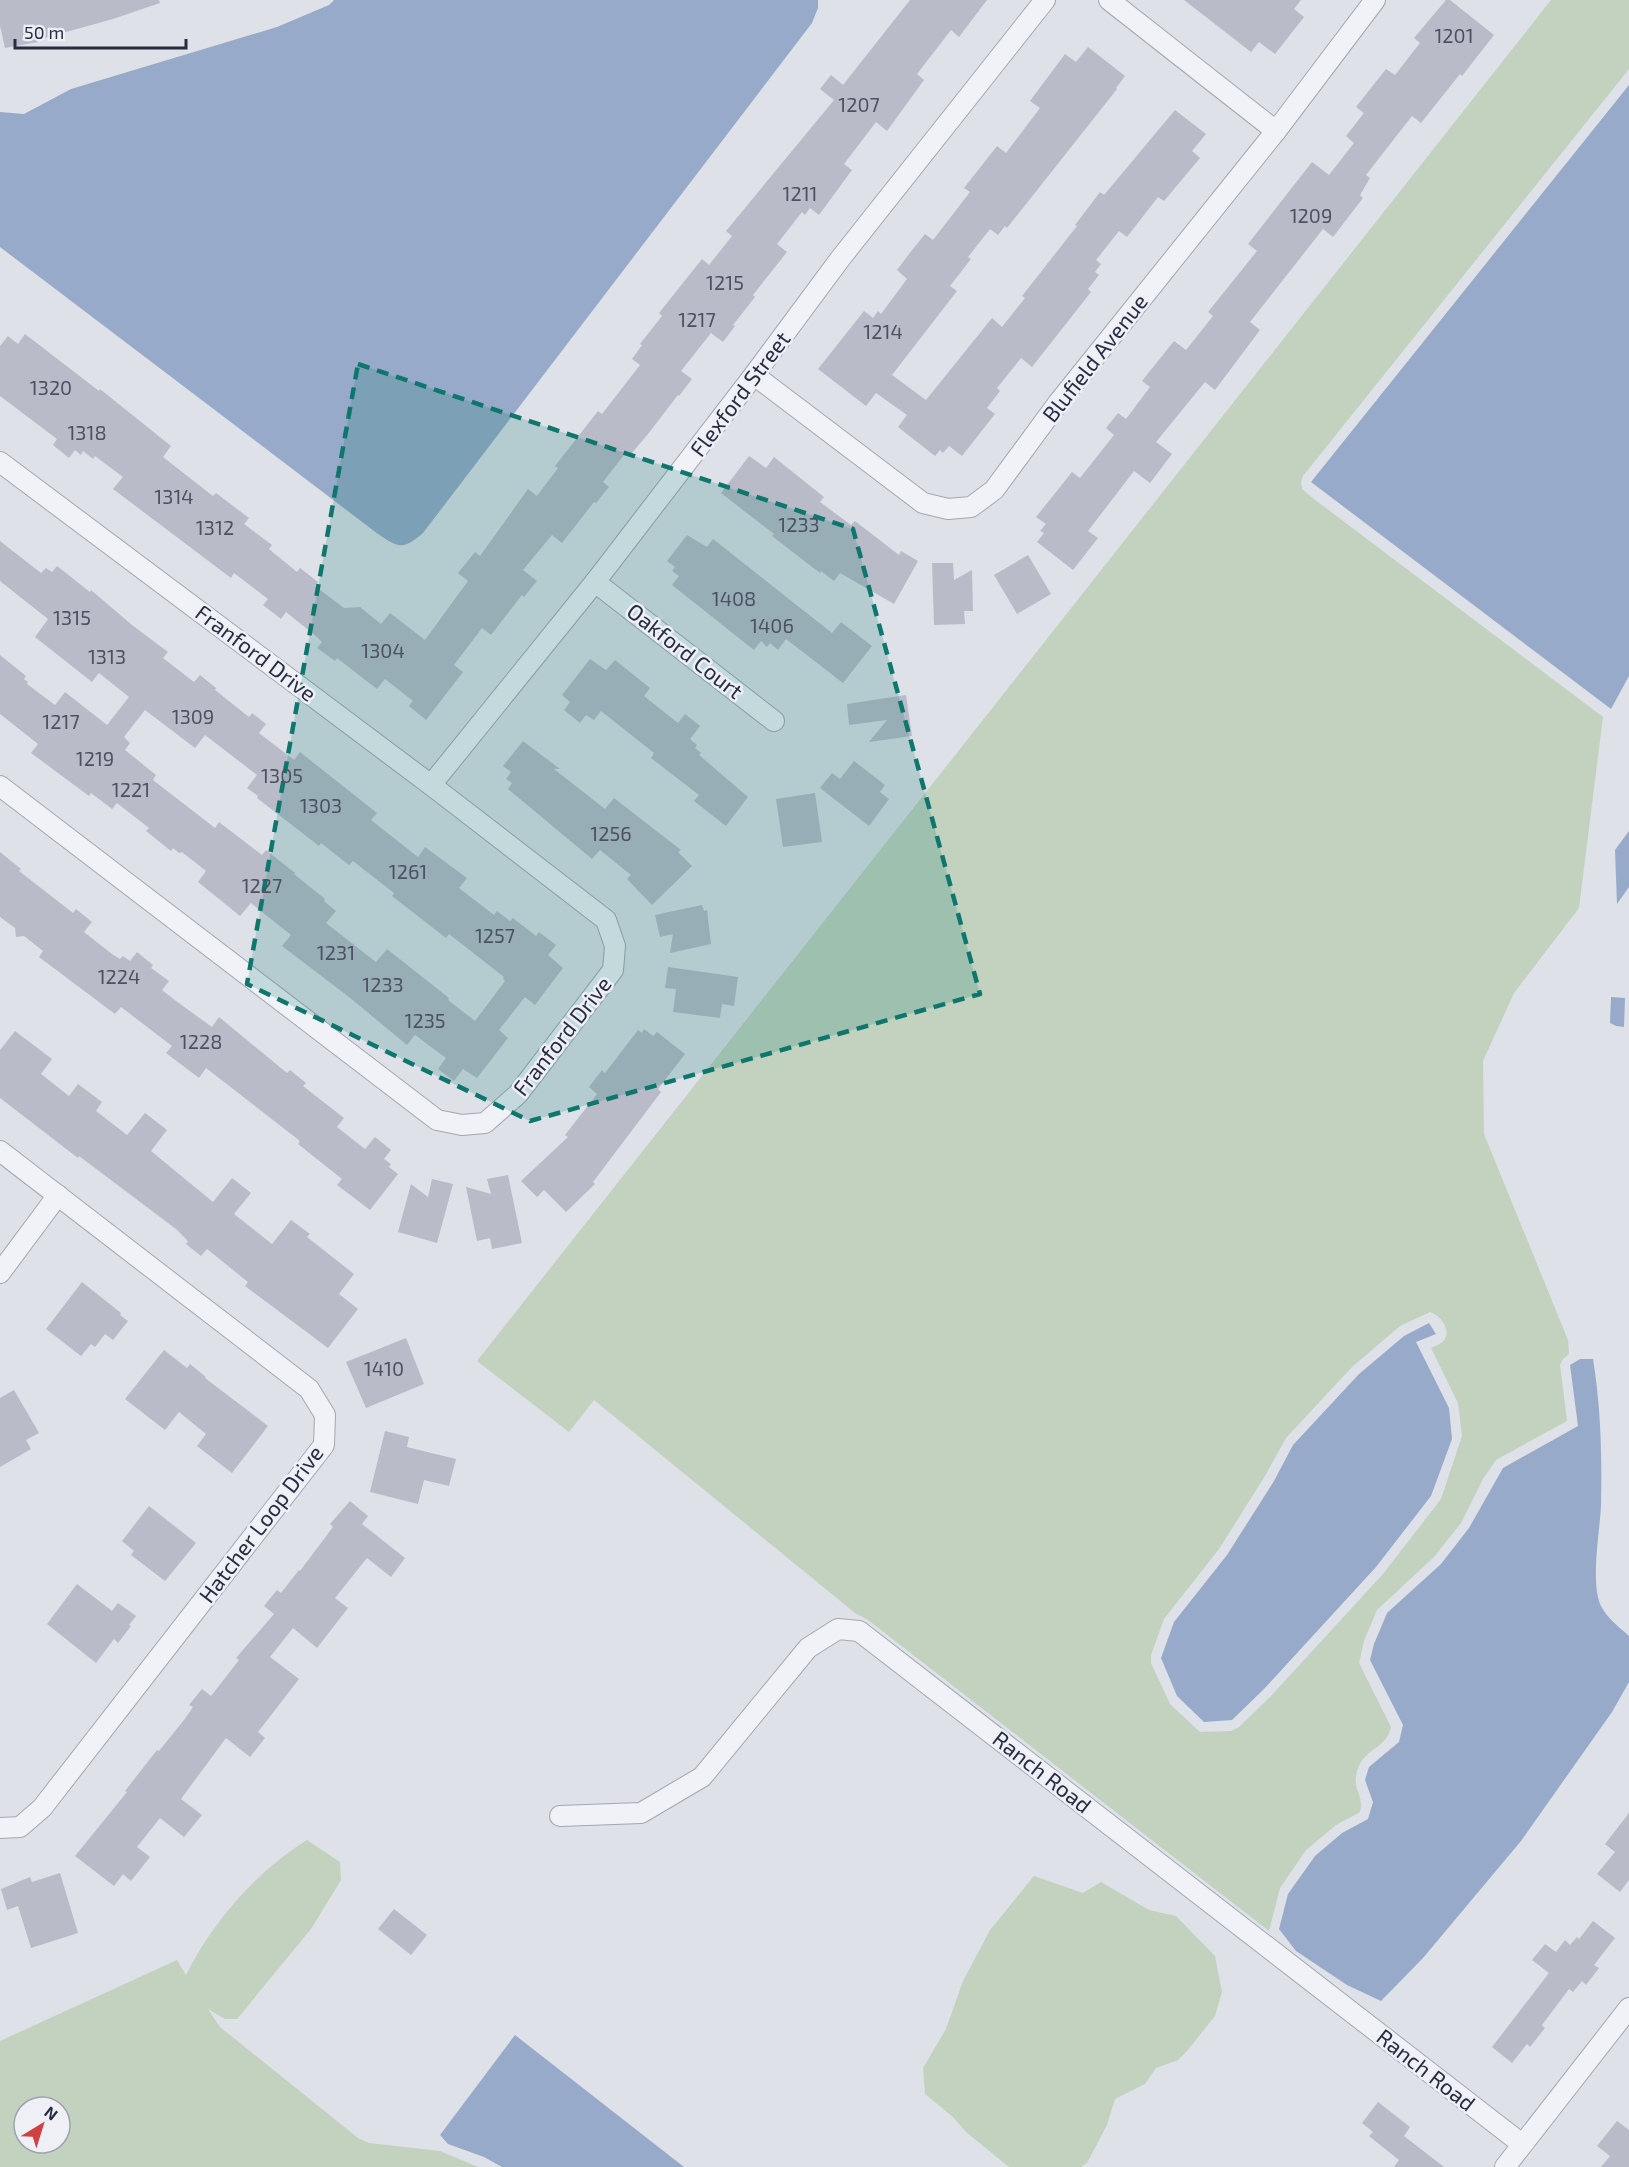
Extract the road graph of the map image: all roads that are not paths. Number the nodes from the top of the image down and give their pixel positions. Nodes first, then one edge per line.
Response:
1 (1045, 0) edge
2 (1109, 0) edge
3 (1376, 0) edge
4 (1276, 131) junction
5 (754, 375) junction
6 (0, 462) edge
7 (596, 582) junction
8 (774, 721) dead end
9 (431, 785) junction
10 (0, 786) edge
11 (0, 1151) edge
12 (58, 1195) junction
13 (0, 1273) edge
14 (560, 1816) dead end
15 (0, 1828) edge
16 (1629, 2008) edge
17 (1522, 2144) junction
18 (1504, 2167) edge

1 - 5 street, Flexford Street
2 - 4 street
3 - 4 street, Blufield Avenue
4 - 5 street, Blufield Avenue
5 - 7 street, Flexford Street
6 - 9 street, Franford Drive
7 - 8 street, Oakford Court
7 - 9 street, Flexford Street
9 - 10 street, Franford Drive
11 - 12 street, Hatcher Loop Drive
12 - 13 street
12 - 15 street, Hatcher Loop Drive
14 - 17 street, Ranch Road
16 - 17 street
17 - 18 street

